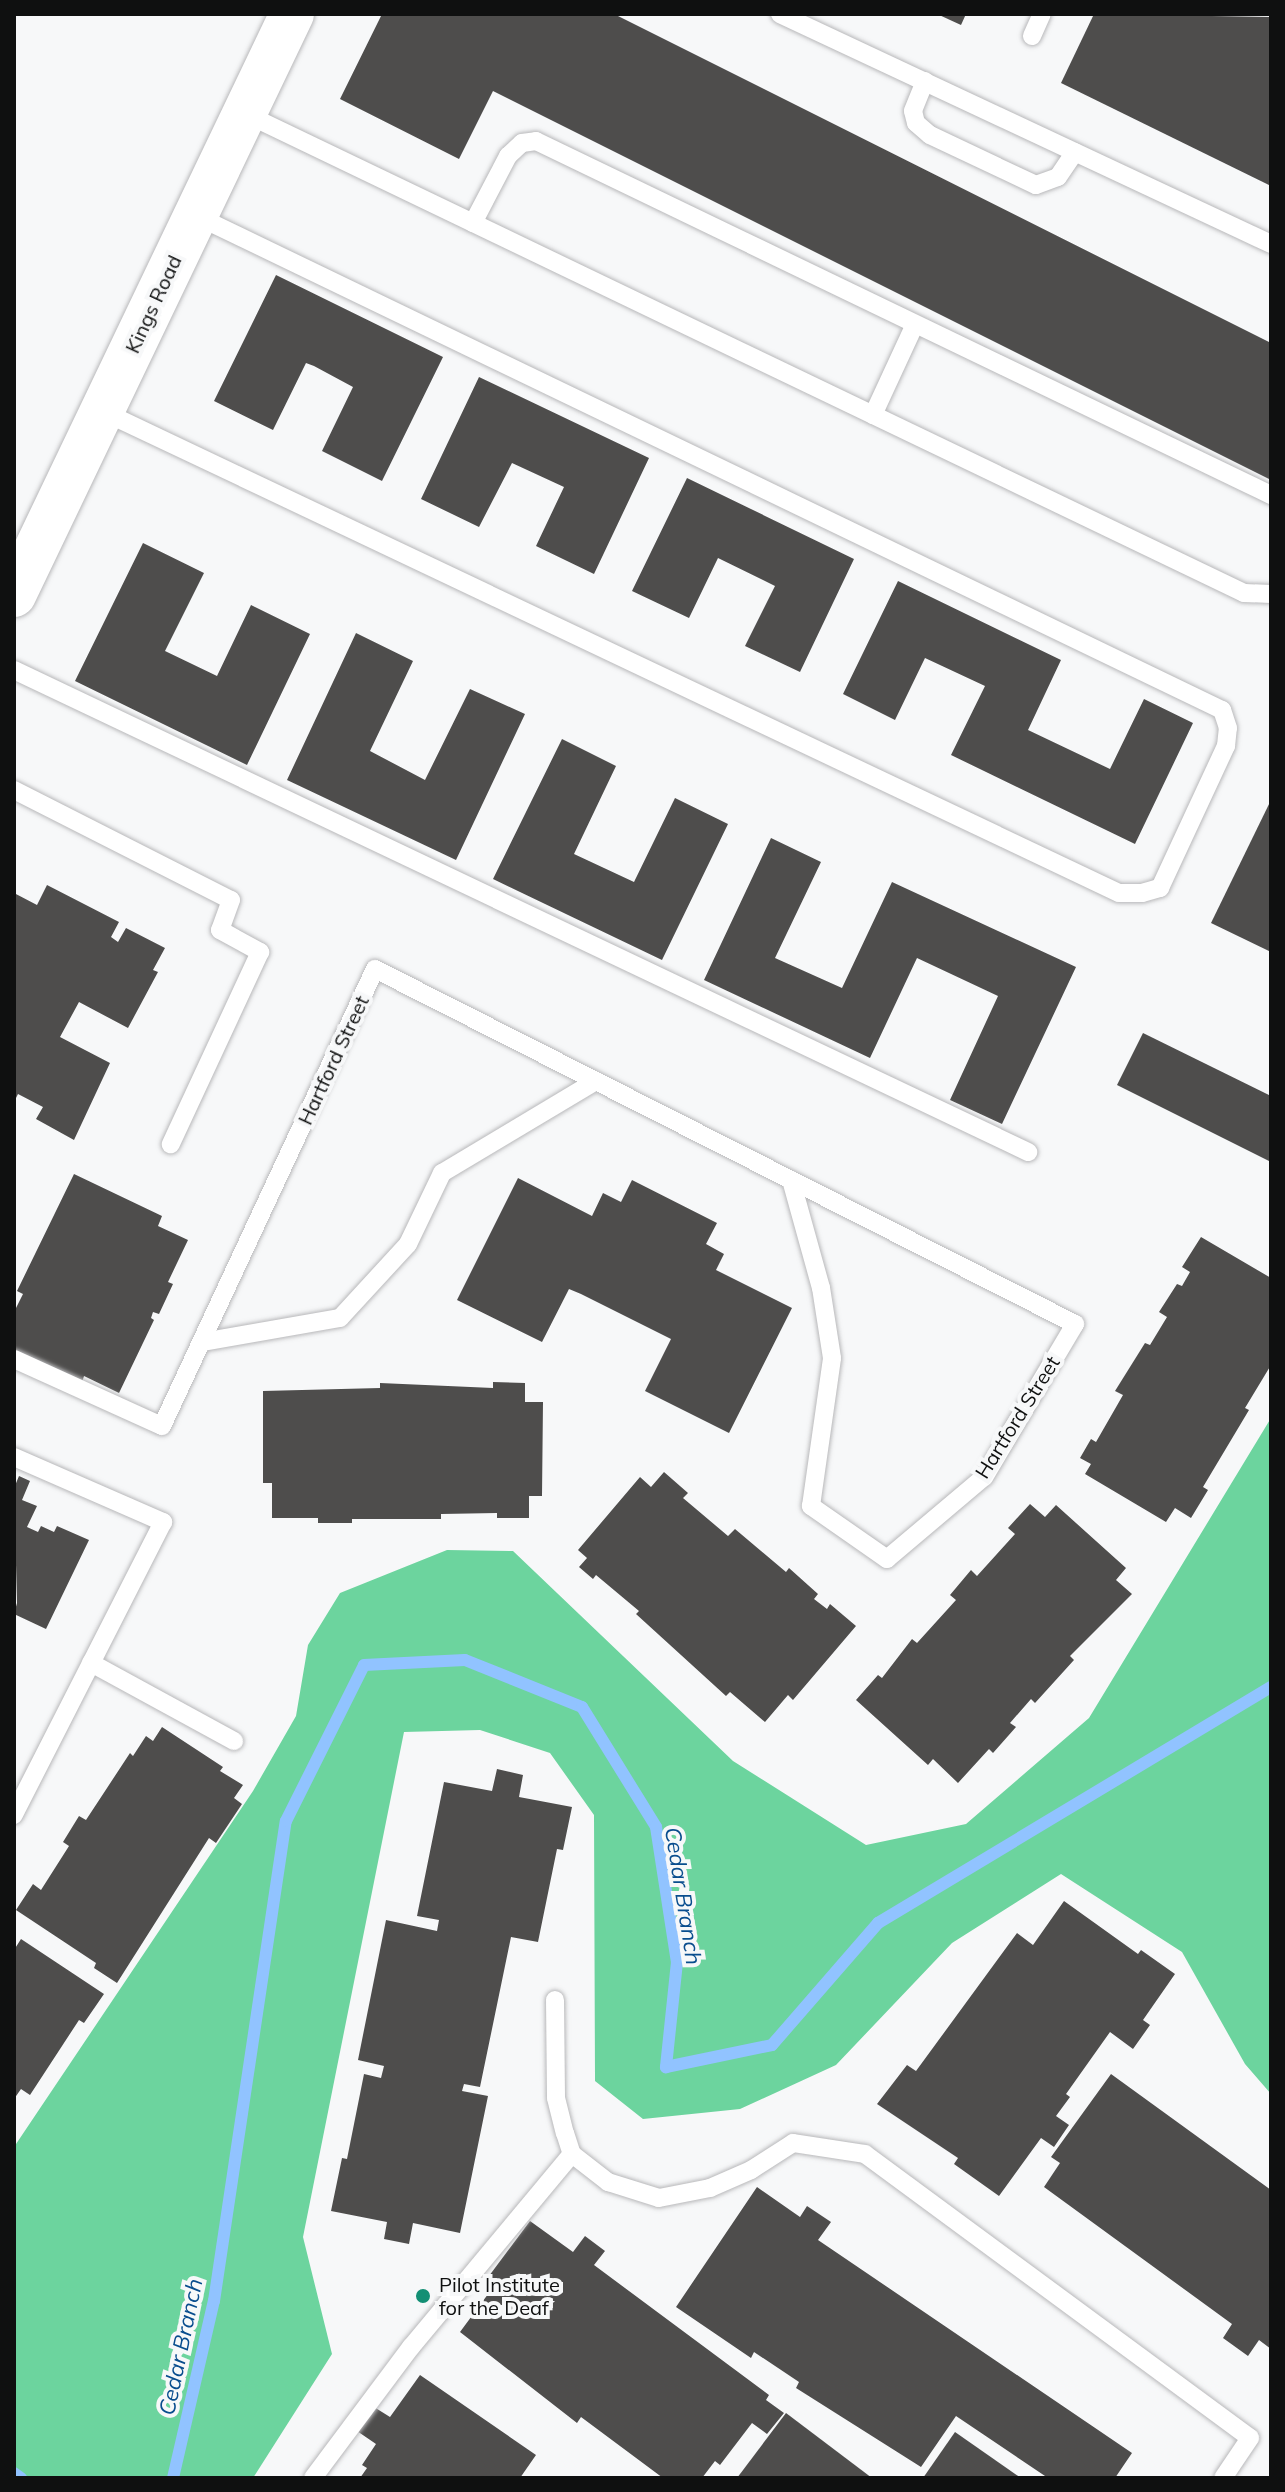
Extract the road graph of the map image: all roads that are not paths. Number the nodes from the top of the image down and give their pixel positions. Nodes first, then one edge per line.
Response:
1 (292, 14) edge
2 (780, 14) edge
3 (1042, 14) edge
4 (1032, 36) dead end
5 (925, 81) junction
6 (244, 113) junction
7 (1075, 152) junction
8 (195, 215) junction
9 (473, 223) junction
10 (1271, 244) edge
11 (915, 324) junction
12 (102, 411) junction
13 (873, 415) junction
14 (1271, 495) edge
15 (1271, 594) edge
16 (14, 595) edge
17 (14, 670) edge
18 (14, 790) edge
19 (596, 1081) junction
20 (171, 1144) dead end
21 (1028, 1152) dead end
22 (791, 1180) junction
23 (202, 1342) junction
24 (14, 1359) edge
25 (14, 1457) edge
26 (91, 1663) junction
27 (234, 1741) dead end
28 (14, 1815) edge
29 (555, 2000) dead end
30 (572, 2154) junction
31 (313, 2478) edge
32 (1223, 2478) edge

1 - 6 street, Kings Road
2 - 5 lane
3 - 4 lane
5 - 7 lane
5 - 7 lane
6 - 8 street, Kings Road
6 - 9 lane
7 - 10 lane
8 - 12 street, Kings Road
8 - 12 lane
9 - 11 lane
9 - 13 lane
11 - 13 lane
11 - 14 lane
12 - 16 street, Kings Road
13 - 15 lane
17 - 21 lane
18 - 20 lane
19 - 22 lane, Hartford Street
19 - 23 lane
19 - 23 lane, Hartford Street
22 - 22 lane, Hartford Street
23 - 24 lane, Hartford Street
25 - 26 lane
26 - 27 lane
26 - 28 lane
29 - 30 lane
30 - 31 lane
30 - 32 lane

